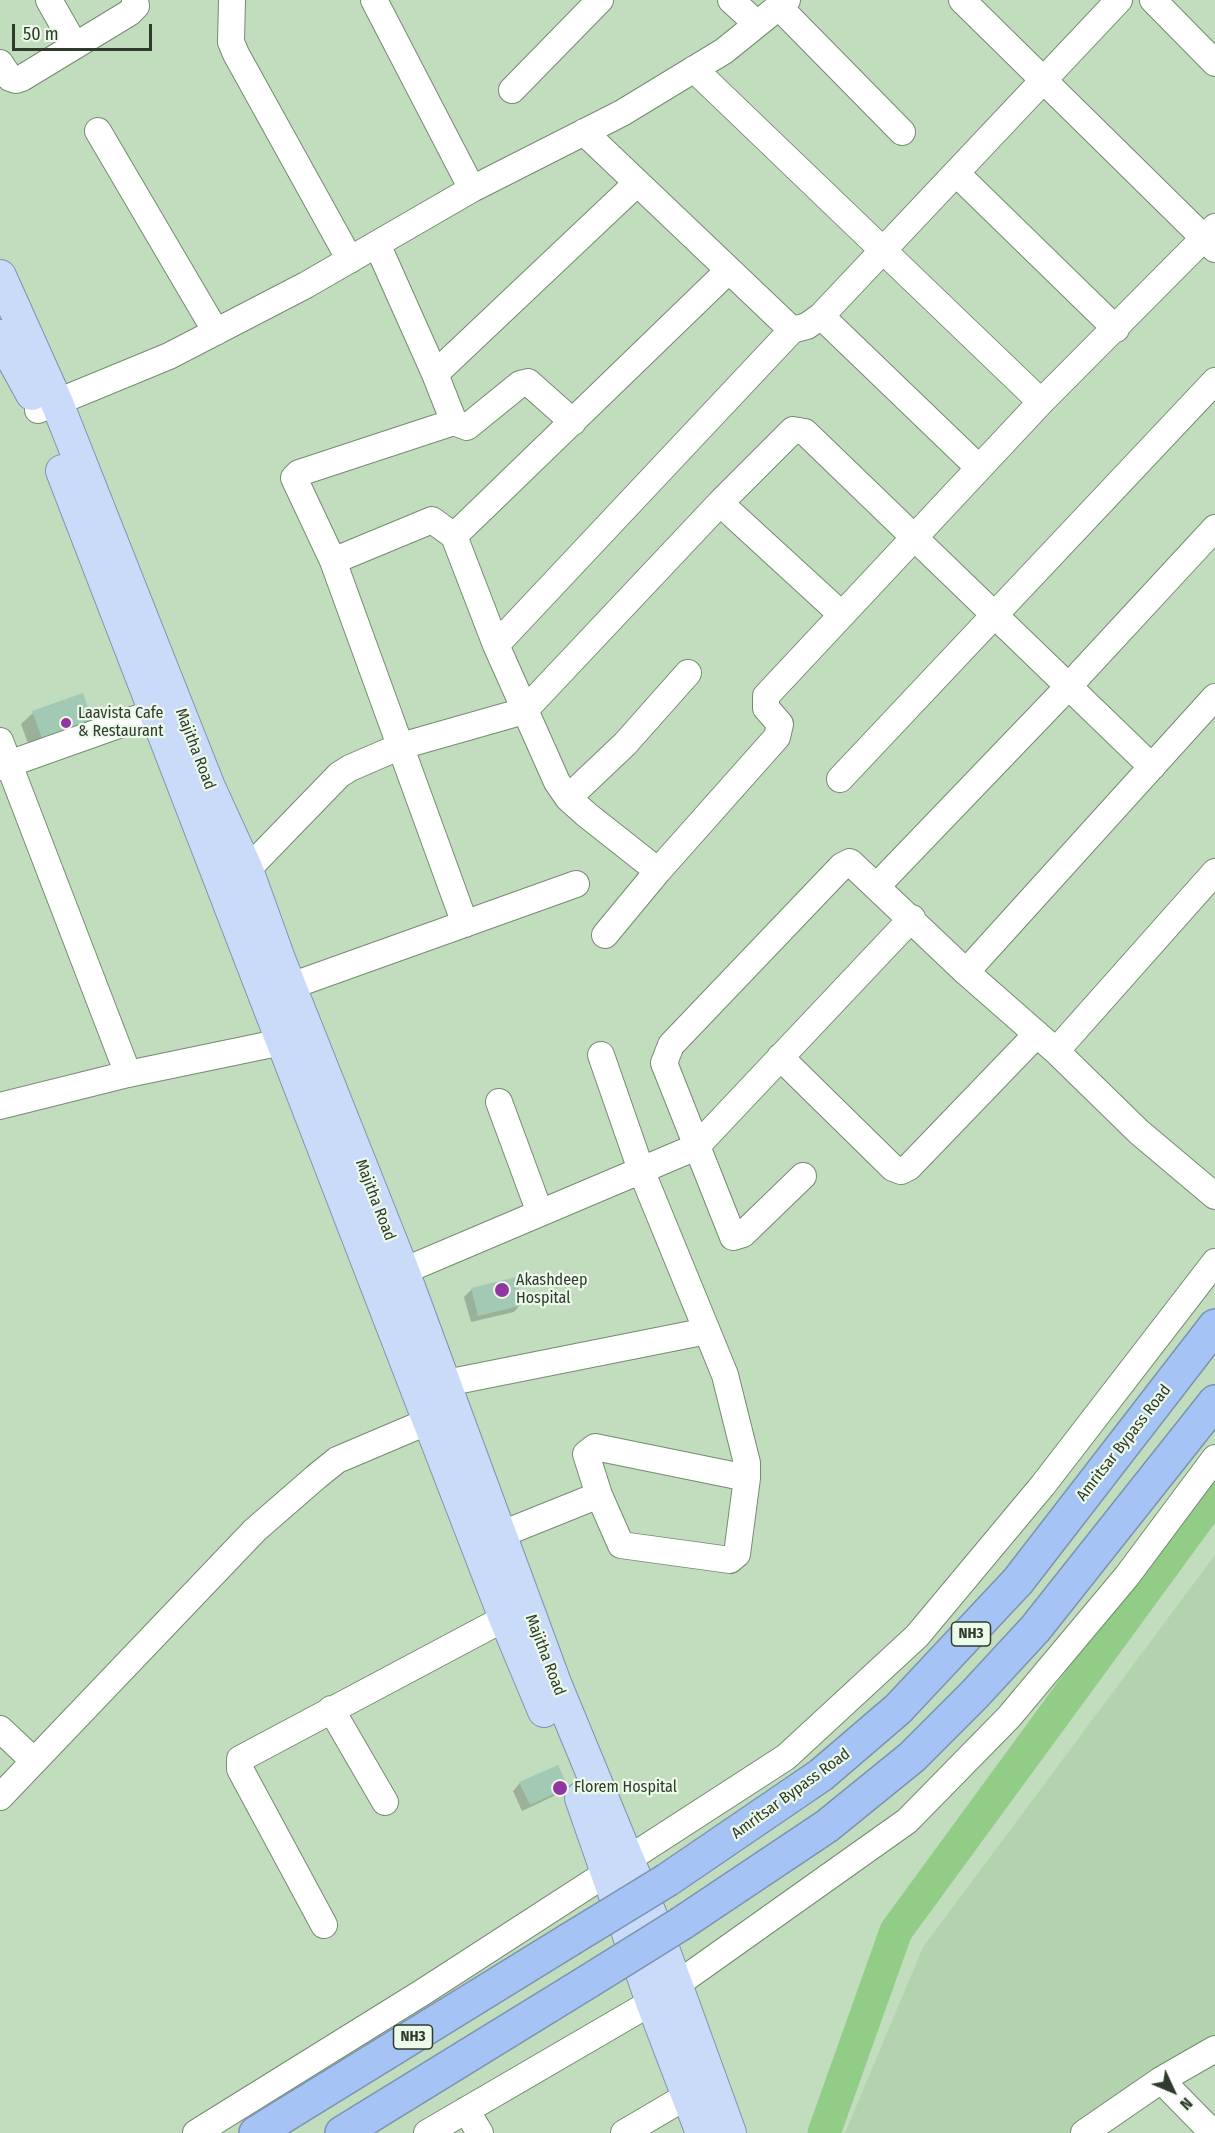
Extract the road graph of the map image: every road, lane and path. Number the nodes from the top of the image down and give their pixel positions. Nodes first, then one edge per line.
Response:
1 (49, 0) edge
2 (135, 0) edge
3 (232, 0) edge
4 (374, 0) edge
5 (600, 0) edge
6 (731, 0) edge
7 (1119, 0) edge
8 (1153, 0) edge
9 (968, 2) edge
10 (783, 4) edge
11 (757, 24) junction
12 (75, 46) junction
13 (0, 63) edge
14 (1215, 63) edge
15 (694, 69) junction
16 (1044, 78) junction
17 (512, 90) dead end
18 (98, 131) dead end
19 (584, 132) junction
20 (902, 132) dead end
21 (957, 174) junction
22 (636, 184) junction
23 (472, 189) junction
24 (1211, 238) edge
25 (377, 244) junction
26 (881, 251) junction
27 (350, 260) junction
28 (729, 270) junction
29 (0, 276) edge
30 (821, 316) junction
31 (1116, 328) junction
32 (792, 330) junction
33 (216, 332) junction
34 (0, 336) edge
35 (435, 374) junction
36 (1215, 381) edge
37 (1041, 402) junction
38 (48, 406) junction
39 (454, 422) junction
40 (573, 422) junction
41 (979, 468) junction
42 (720, 503) junction
43 (1215, 528) edge
44 (454, 536) junction
45 (915, 540) junction
46 (333, 561) junction
47 (842, 614) junction
48 (994, 615) junction
49 (496, 645) junction
50 (687, 673) dead end
51 (1067, 688) junction
52 (1215, 697) edge
53 (524, 711) junction
54 (155, 712) junction
55 (401, 746) junction
56 (3, 757) edge
57 (1152, 767) junction
58 (840, 779) dead end
59 (568, 798) junction
60 (247, 870) junction
61 (658, 871) junction
62 (1215, 872) edge
63 (576, 884) dead end
64 (878, 886) junction
65 (912, 918) junction
66 (465, 924) junction
67 (605, 935) dead end
68 (966, 972) junction
69 (277, 991) junction
70 (1037, 1034) junction
71 (282, 1042) junction
72 (1056, 1051) junction
73 (601, 1055) dead end
74 (780, 1057) junction
75 (128, 1074) junction
76 (499, 1102) dead end
77 (0, 1106) edge
78 (696, 1147) junction
79 (641, 1170) junction
80 (803, 1176) dead end
81 (1215, 1197) edge
82 (540, 1213) junction
83 (1215, 1262) edge
84 (389, 1276) junction
85 (1215, 1326) edge
86 (707, 1331) junction
87 (430, 1387) junction
88 (1215, 1402) edge
89 (429, 1421) junction
90 (1215, 1458) edge
91 (747, 1478) junction
92 (599, 1495) junction
93 (489, 1540) junction
94 (505, 1618) junction
95 (331, 1709) junction
96 (0, 1729) edge
97 (34, 1761) junction
98 (0, 1797) edge
99 (385, 1802) dead end
100 (618, 1866) junction
101 (324, 1925) dead end
102 (664, 1994) junction
103 (1215, 2049) edge
104 (1161, 2080) junction
105 (687, 2096) junction
106 (465, 2110) junction
107 (196, 2133) edge
108 (256, 2133) edge
109 (342, 2133) edge
110 (427, 2133) edge
111 (480, 2133) edge
112 (624, 2133) edge
113 (702, 2133) edge
114 (730, 2133) edge
115 (1084, 2133) edge
116 (1213, 2133) edge

1 - 12 street
2 - 12 street
3 - 27 street
4 - 23 street
5 - 17 street
6 - 11 street
7 - 16 street
8 - 14 street
9 - 16 street
10 - 11 street
10 - 20 street
11 - 15 street
12 - 13 street
15 - 19 street
15 - 26 street
16 - 21 street
16 - 24 street
18 - 33 street
19 - 22 street
19 - 23 street
21 - 26 street
21 - 31 street
22 - 28 street
22 - 35 street
23 - 25 street
24 - 31 street
25 - 27 street
25 - 35 street
26 - 30 street
26 - 37 street
27 - 33 street
28 - 32 street
28 - 40 street
29 - 38 main road, Majitha Road
30 - 32 street
30 - 41 street
31 - 37 street
32 - 49 street
33 - 38 street
34 - 38 main road, Majitha Road
35 - 39 street
36 - 48 street
37 - 41 street
38 - 54 main road, Majitha Road
38 - 60 main road, Majitha Road
39 - 40 street
39 - 46 street
40 - 44 street
41 - 45 street
42 - 45 street
42 - 47 street
42 - 53 street
43 - 51 street
44 - 46 street
44 - 49 street
45 - 47 street
45 - 48 street
46 - 55 street
47 - 61 street
48 - 51 street
48 - 58 street
49 - 53 street
50 - 59 street
51 - 57 street
51 - 64 street
52 - 57 street
53 - 55 street
53 - 59 street
54 - 56 street
54 - 69 main road, Majitha Road
55 - 60 street
55 - 66 street
56 - 75 street
57 - 68 street
59 - 61 street
60 - 69 main road, Majitha Road
61 - 67 street
62 - 72 street
63 - 66 street
64 - 65 street
64 - 78 street
65 - 68 street
65 - 74 street
66 - 69 street
68 - 70 street
69 - 71 main road, Majitha Road
69 - 84 main road, Majitha Road
70 - 72 street
70 - 74 street
71 - 75 street
71 - 84 main road, Majitha Road
72 - 81 street
73 - 79 street
74 - 78 street
75 - 77 street
76 - 82 street
78 - 79 street
78 - 80 street
79 - 82 street
79 - 86 street
82 - 84 street
83 - 100 street
84 - 87 main road, Majitha Road
85 - 108 highway, Amritsar Bypass Road / NH3, bridge
86 - 87 street
86 - 91 street
87 - 89 main road, Majitha Road
87 - 93 main road, Majitha Road
88 - 109 highway, NH3, bridge
89 - 93 main road, Majitha Road
89 - 97 street
90 - 102 street
91 - 92 street
91 - 92 street
92 - 93 street
93 - 94 main road, Majitha Road
93 - 100 main road, Majitha Road
94 - 95 street
94 - 100 main road, Majitha Road
95 - 99 street
95 - 101 street
96 - 97 street
97 - 98 street
100 - 102 main road, Majitha Road
100 - 107 street
102 - 105 main road, Majitha Road
102 - 106 street
102 - 114 main road, Majitha Road
103 - 104 street
104 - 115 street
104 - 116 street
105 - 112 street
105 - 113 main road, Majitha Road
106 - 110 street
106 - 111 street

